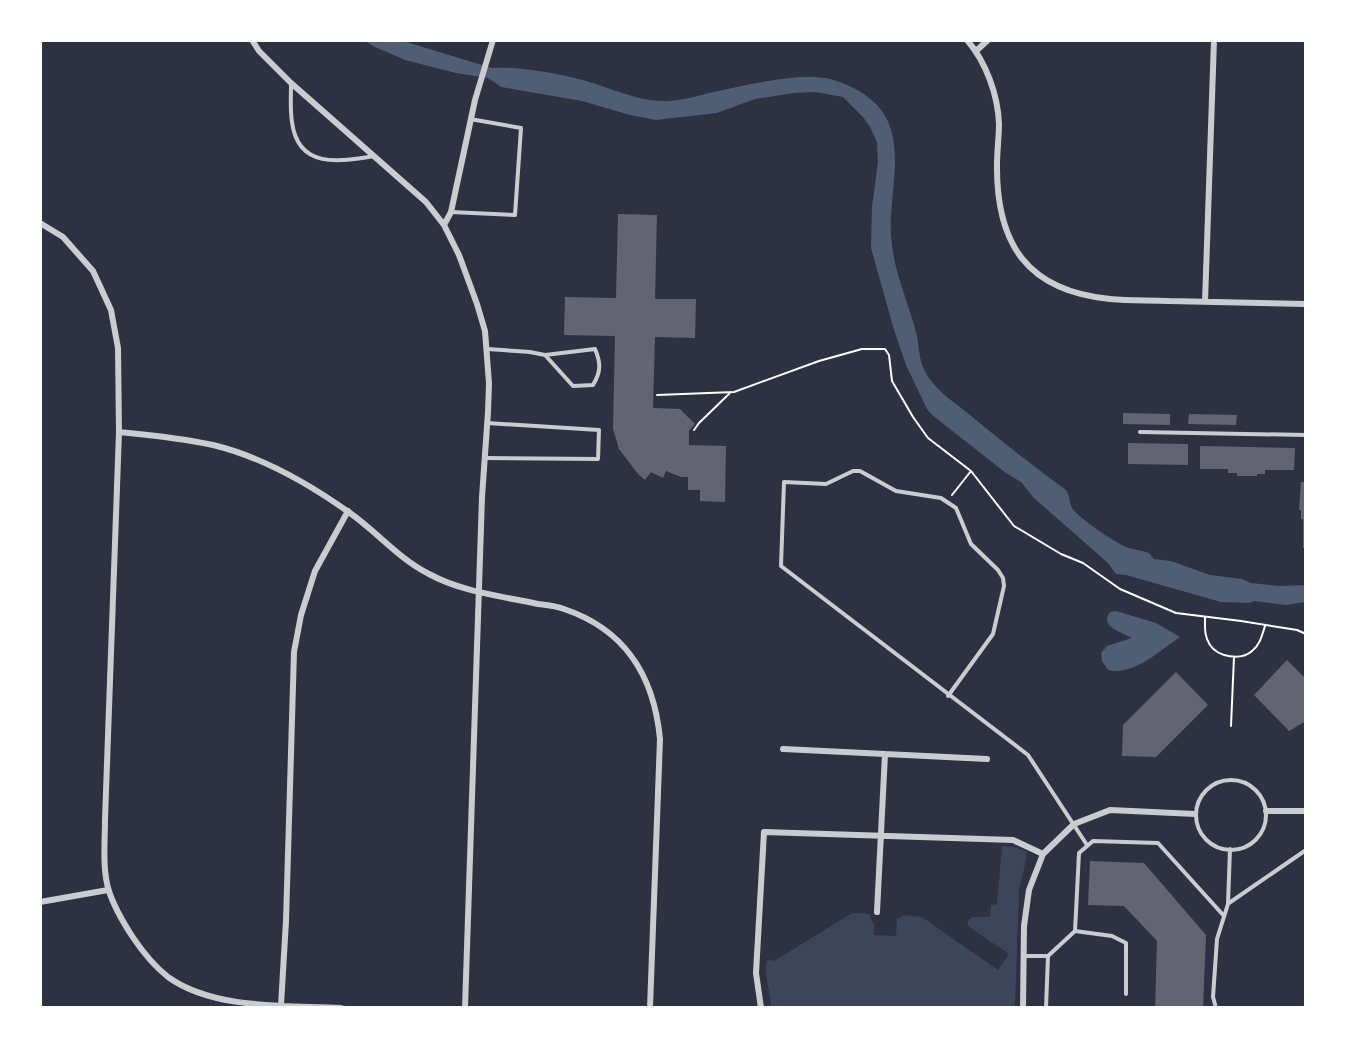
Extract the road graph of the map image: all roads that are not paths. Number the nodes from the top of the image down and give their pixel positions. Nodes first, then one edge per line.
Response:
1 (252, 40) edge
2 (493, 40) edge
3 (967, 40) edge
4 (988, 40) edge
5 (1214, 40) edge
6 (976, 51) junction
7 (291, 83) junction
8 (470, 120) junction
9 (374, 156) junction
10 (451, 212) junction
11 (40, 223) edge
12 (444, 225) junction
13 (1205, 302) junction
14 (1305, 304) edge
15 (487, 349) junction
16 (545, 355) junction
17 (487, 423) junction
18 (119, 432) junction
19 (1140, 432) dead end
20 (1305, 435) edge
21 (484, 458) junction
22 (348, 511) junction
23 (480, 592) junction
24 (948, 696) junction
25 (783, 749) dead end
26 (885, 754) junction
27 (987, 759) dead end
28 (1266, 812) junction
29 (1305, 812) edge
30 (1196, 814) junction
31 (1074, 824) junction
32 (880, 836) junction
33 (1087, 845) junction
34 (1230, 849) junction
35 (1305, 849) edge
36 (1043, 854) junction
37 (108, 890) junction
38 (40, 902) edge
39 (1228, 904) junction
40 (877, 912) dead end
41 (1224, 916) junction
42 (1076, 931) junction
43 (1023, 956) junction
44 (1048, 956) junction
45 (1126, 994) dead end
46 (281, 1005) junction
47 (341, 1008) edge
48 (465, 1008) edge
49 (650, 1008) edge
50 (761, 1008) edge
51 (1023, 1008) edge
52 (1046, 1008) edge
53 (1216, 1008) edge

1 - 7 street
2 - 8 street
3 - 6 street
4 - 6 street
5 - 13 street
6 - 13 street
7 - 9 street
7 - 9 lane
8 - 10 street
8 - 10 lane
9 - 12 street
10 - 12 street
11 - 18 street
12 - 15 street
13 - 14 street
15 - 16 lane
15 - 17 street
16 - 16 lane
17 - 21 street
17 - 21 lane
18 - 22 street
18 - 37 street
19 - 20 lane
21 - 23 street
22 - 23 street
22 - 46 street
23 - 48 street
23 - 49 street
24 - 24 lane
24 - 31 lane
25 - 26 street
26 - 27 street
26 - 32 street
28 - 29 street
28 - 30 lane
28 - 34 lane
30 - 31 street
30 - 34 lane
31 - 33 lane
31 - 36 street
32 - 36 street
32 - 40 street
32 - 50 street
33 - 41 lane
33 - 42 lane
34 - 39 lane
35 - 39 lane
36 - 43 street
37 - 38 street
37 - 46 street
39 - 41 lane
41 - 53 lane
42 - 44 lane
42 - 45 lane
43 - 44 lane
43 - 51 street
44 - 52 lane
46 - 47 street

